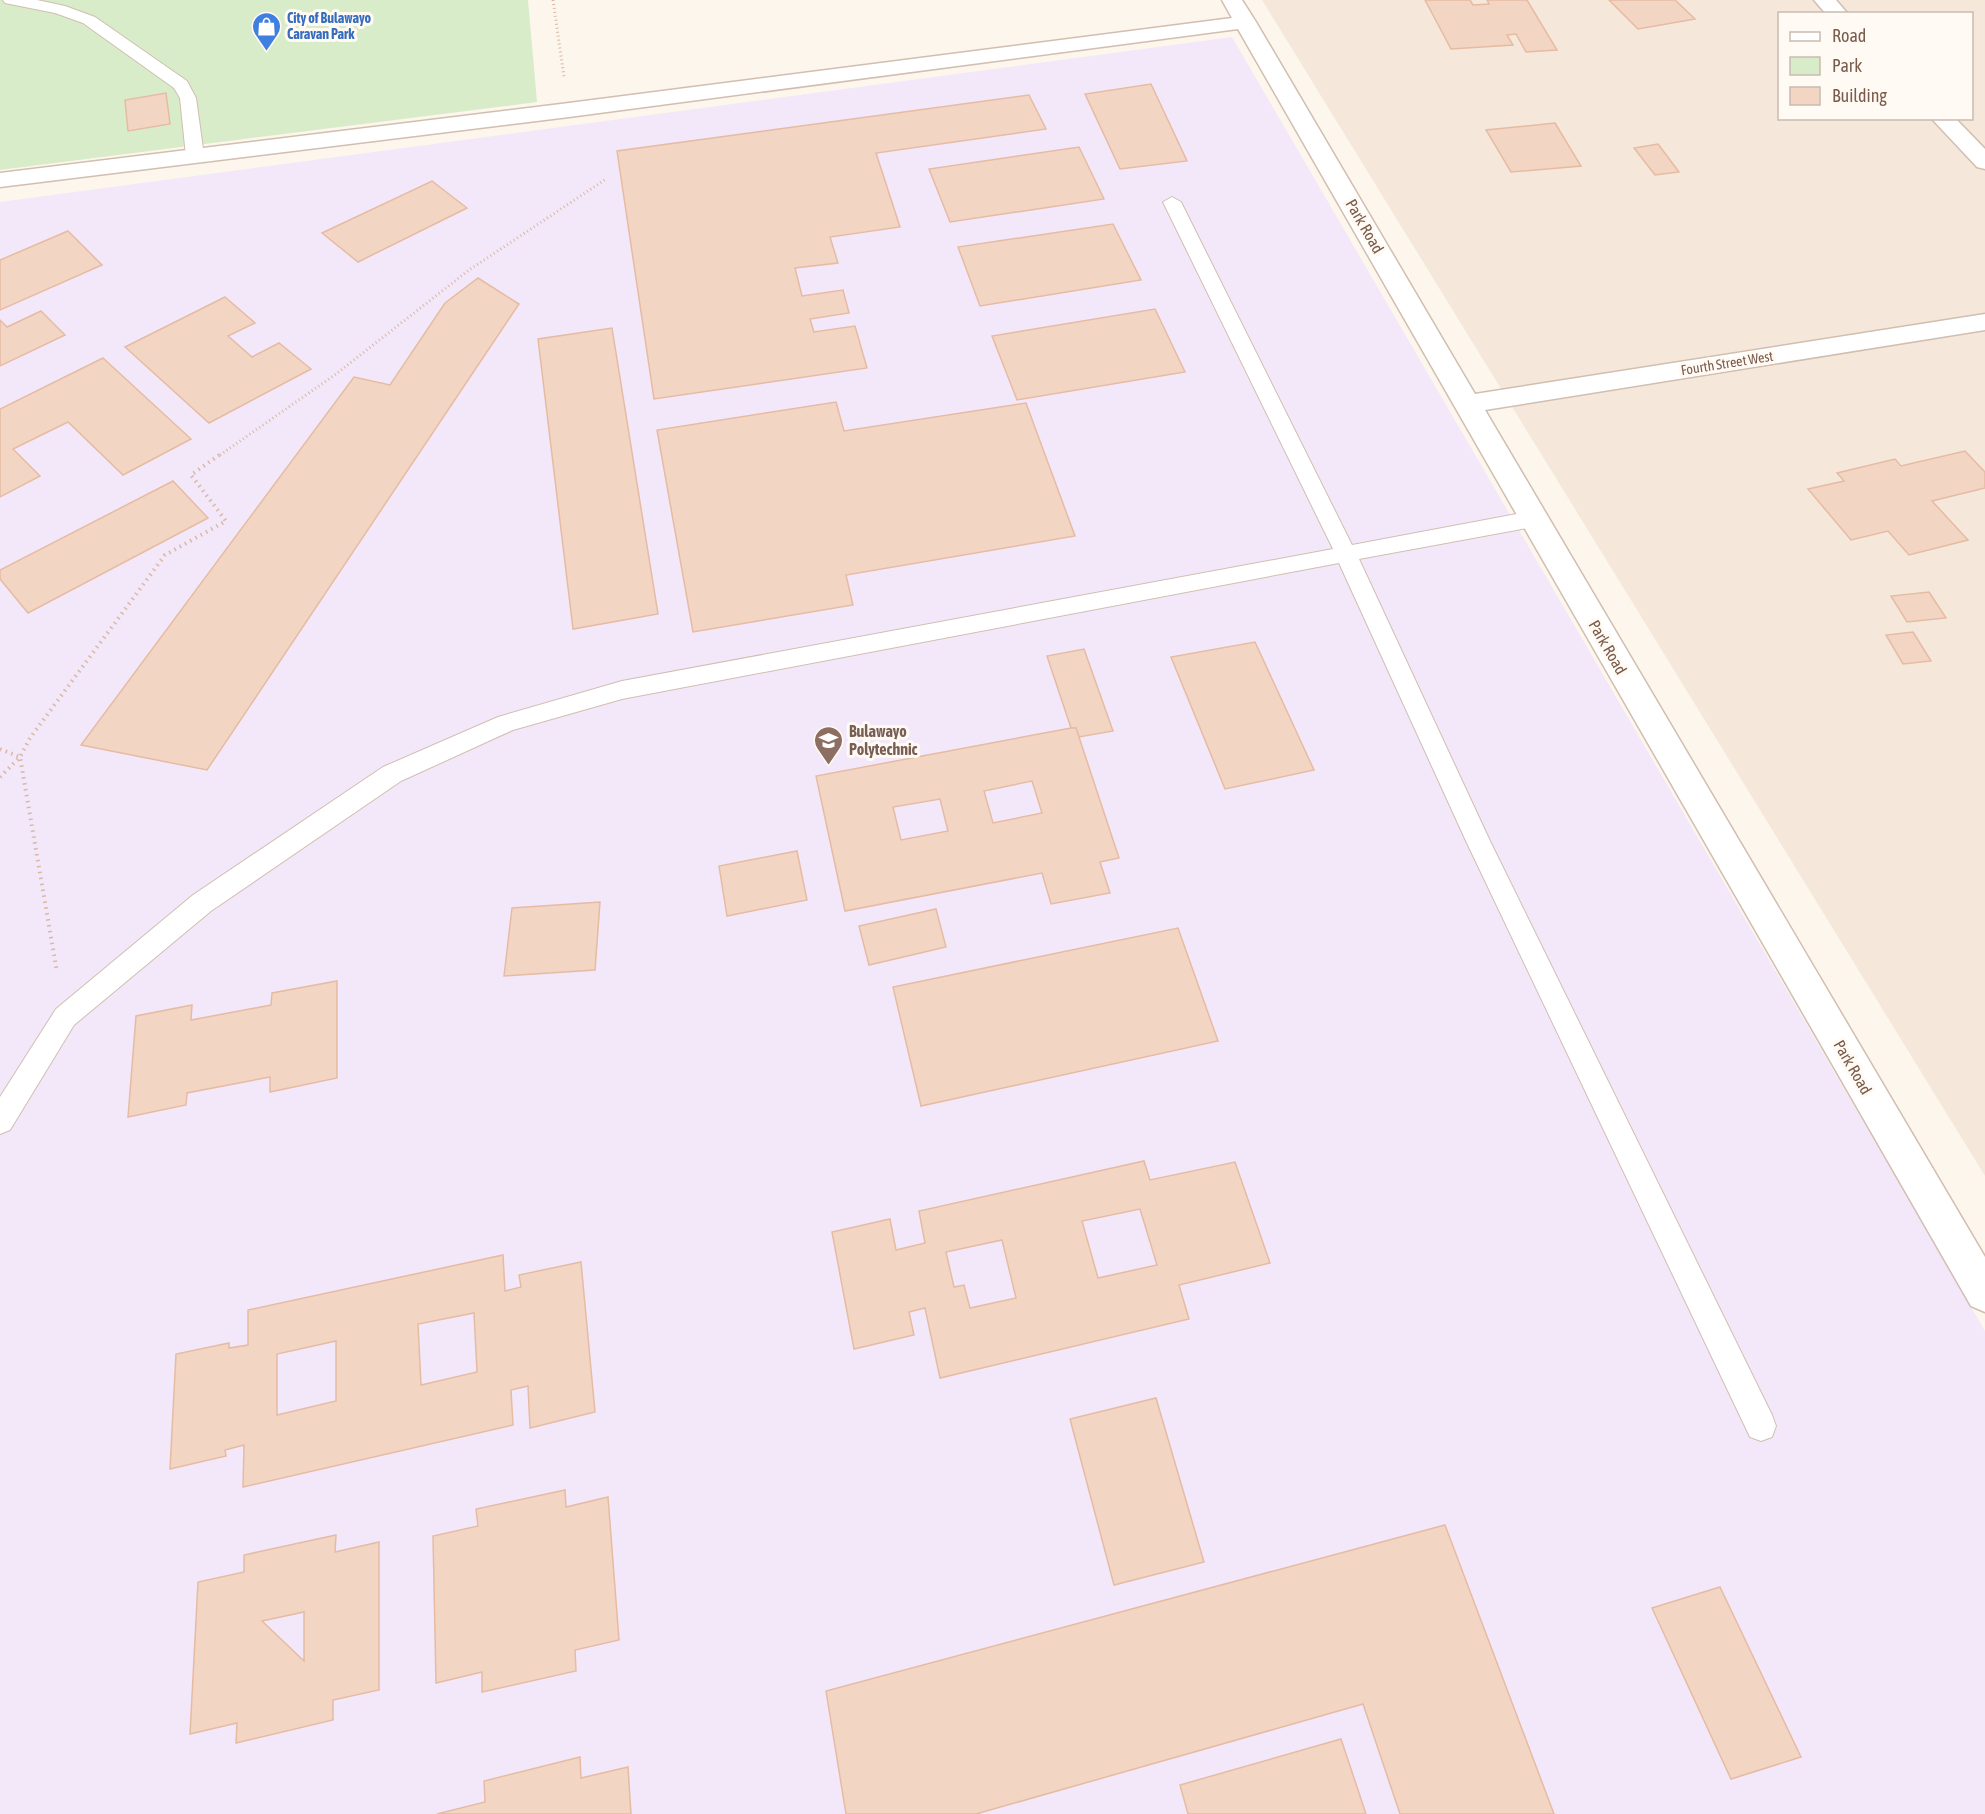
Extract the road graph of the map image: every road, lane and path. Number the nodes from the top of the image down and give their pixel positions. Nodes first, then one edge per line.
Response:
1 (11, 0) edge
2 (553, 0) edge
3 (1824, 0) edge
4 (1239, 11) edge
5 (1836, 12) edge
6 (569, 110) junction
7 (1944, 120) edge
8 (195, 156) junction
9 (1985, 162) edge
10 (606, 179) dead end
11 (0, 180) edge
12 (1172, 202) dead end
13 (1985, 322) edge
14 (1468, 404) junction
15 (1533, 519) junction
16 (1346, 554) junction
17 (0, 749) edge
18 (20, 757) junction
19 (0, 777) edge
20 (65, 1017) junction
21 (0, 1121) edge
22 (1985, 1293) edge
23 (1761, 1426) dead end

1 - 8 lane
2 - 6 path
3 - 5 street
4 - 6 street
4 - 14 street, Park Road
6 - 8 street
7 - 9 street
8 - 11 street
10 - 18 path
12 - 16 lane
13 - 14 street, Fourth Street West
14 - 15 street, Park Road
15 - 16 lane
15 - 22 street, Park Road
16 - 20 lane
16 - 23 lane
17 - 18 path
18 - 19 path
18 - 20 path
20 - 21 lane

